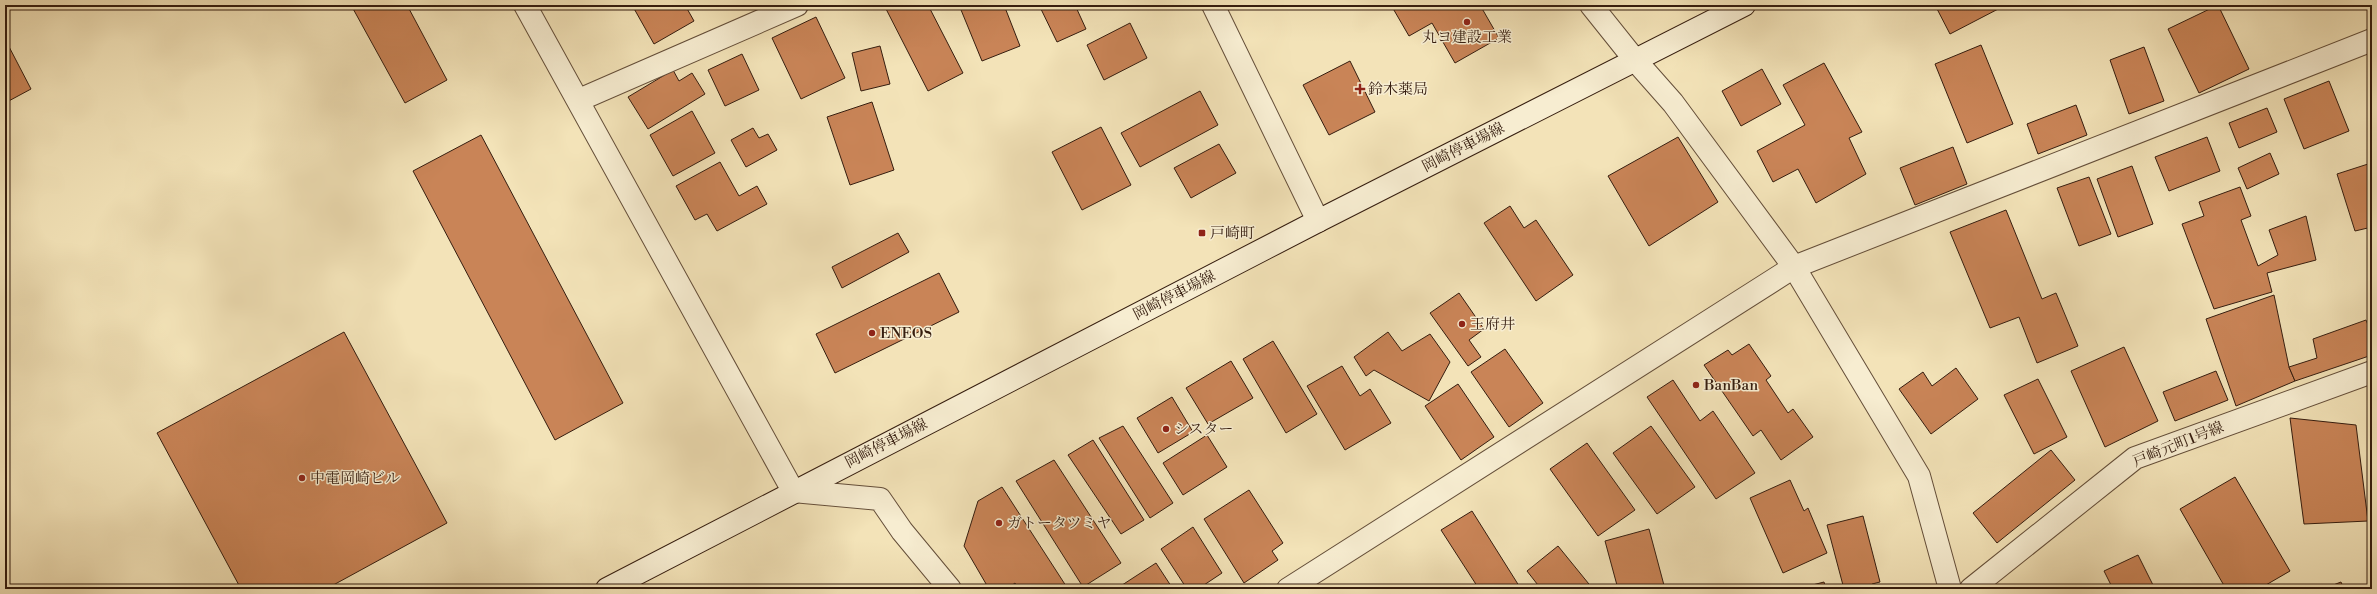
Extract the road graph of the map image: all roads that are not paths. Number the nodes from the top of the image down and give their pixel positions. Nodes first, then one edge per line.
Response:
1 (525, 5) edge
2 (797, 5) edge
3 (1212, 5) edge
4 (1591, 5) edge
5 (1744, 5) edge
6 (2372, 40) edge
7 (1635, 60) junction
8 (578, 100) junction
9 (1318, 221) junction
10 (1794, 267) junction
11 (2372, 372) edge
12 (793, 491) junction
13 (607, 589) edge
14 (950, 589) edge
15 (1288, 589) edge
16 (1950, 589) edge
17 (1971, 589) edge

1 - 8 street
2 - 8 street
3 - 9 street
4 - 7 street
5 - 7 street, 岡崎停車場線
6 - 10 street
7 - 9 street, 岡崎停車場線
7 - 10 street
8 - 12 street
9 - 12 street, 岡崎停車場線
10 - 15 street
10 - 16 street
11 - 17 street, 戸崎元町1号線
12 - 13 street, 岡崎停車場線
12 - 14 street

